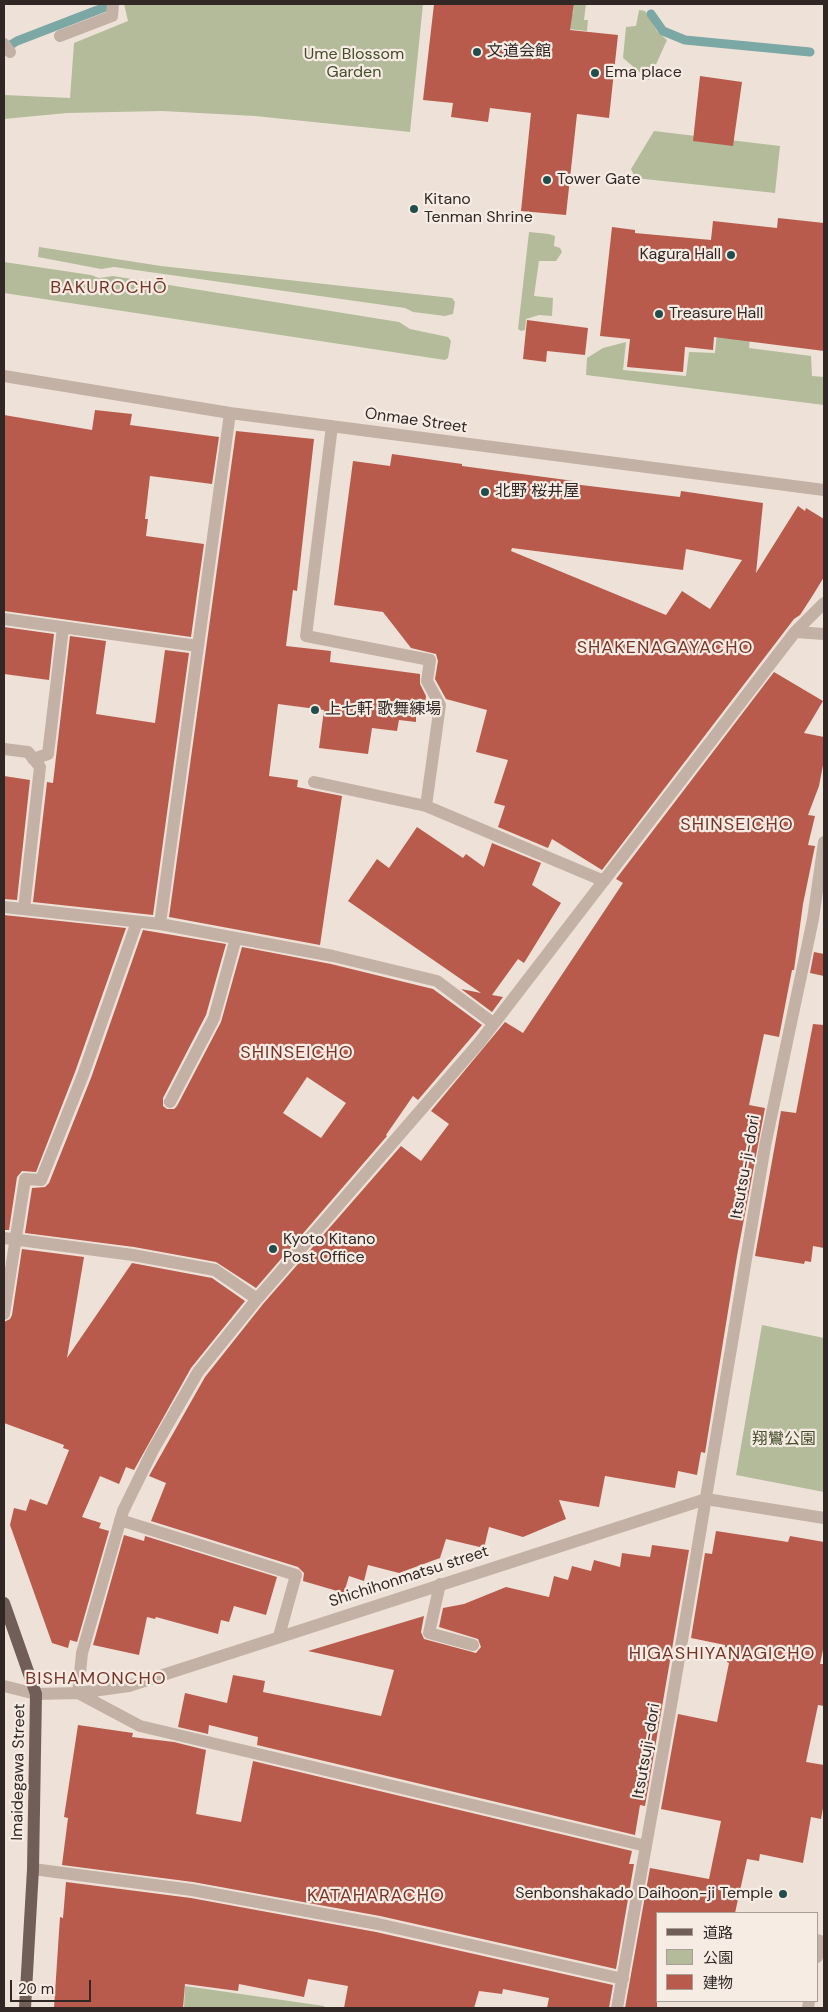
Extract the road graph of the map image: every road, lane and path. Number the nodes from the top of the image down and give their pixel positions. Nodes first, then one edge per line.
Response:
1 (113, 4) edge
2 (60, 36) dead end
3 (4, 376) edge
4 (230, 413) junction
5 (332, 426) junction
6 (824, 490) edge
7 (824, 604) edge
8 (4, 620) edge
9 (63, 628) junction
10 (795, 632) junction
11 (824, 634) edge
12 (198, 646) junction
13 (4, 749) edge
14 (33, 759) junction
15 (314, 782) dead end
16 (426, 806) junction
17 (824, 842) edge
18 (604, 880) junction
19 (4, 907) edge
20 (24, 909) junction
21 (137, 922) junction
22 (160, 924) junction
23 (236, 938) junction
24 (493, 1023) junction
25 (170, 1102) dead end
26 (10, 1238) edge
27 (257, 1299) junction
28 (4, 1314) edge
29 (706, 1499) junction
30 (824, 1518) edge
31 (120, 1520) junction
32 (440, 1584) junction
33 (4, 1602) edge
34 (279, 1636) junction
35 (473, 1645) dead end
36 (4, 1686) edge
37 (36, 1694) junction
38 (78, 1694) junction
39 (646, 1846) junction
40 (33, 1869) junction
41 (818, 1940) edge
42 (818, 1951) edge
43 (623, 1979) junction
44 (25, 2008) edge
45 (617, 2008) edge

1 - 2 street
3 - 4 street, Onmae Street
4 - 5 street, Onmae Street
4 - 12 street
5 - 6 street, Onmae Street
5 - 16 street
7 - 10 street
8 - 9 street
9 - 12 street
9 - 14 street
10 - 11 street
10 - 18 street
12 - 22 street
13 - 14 street
14 - 20 street
15 - 16 street
16 - 18 street
17 - 29 street, Itsutsu-ji-dori
18 - 24 street
19 - 20 street
20 - 21 street
21 - 22 street
21 - 26 street
22 - 23 street
23 - 24 street
23 - 25 street
24 - 27 street
26 - 27 street
26 - 28 street
27 - 31 street
29 - 30 street, Shichihonmatsu street
29 - 32 street, Shichihonmatsu street
29 - 39 street, Itsutsuji-dori
31 - 34 street
31 - 38 street
32 - 34 street, Shichihonmatsu street
32 - 35 street
33 - 37 main road, Imaidegawa Street
34 - 38 street, Shichihonmatsu street
36 - 37 street, Shichihonmatsu street
37 - 38 street, Shichihonmatsu street
37 - 40 main road, Imaidegawa Street
38 - 39 street
39 - 43 street, Itsutsuji-dori
40 - 43 street
40 - 44 main road, Imaidegawa Street
41 - 42 street
43 - 45 street, Itsutsuji-dori

